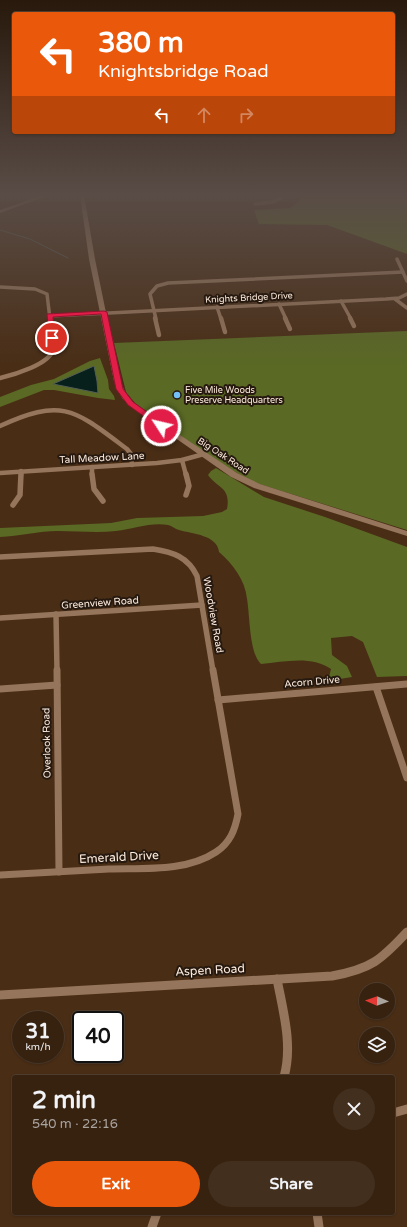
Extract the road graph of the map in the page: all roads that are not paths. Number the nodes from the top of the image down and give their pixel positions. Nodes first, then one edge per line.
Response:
1 (91, 252) edge
2 (397, 259) dead end
3 (403, 272) junction
4 (407, 281) edge
5 (0, 287) edge
6 (407, 294) edge
7 (395, 298) junction
8 (341, 301) junction
9 (279, 304) junction
10 (217, 307) junction
11 (407, 308) edge
12 (154, 310) junction
13 (104, 312) junction
14 (50, 316) junction
15 (354, 326) dead end
16 (290, 329) dead end
17 (225, 332) dead end
18 (159, 335) dead end
19 (0, 378) edge
20 (0, 426) edge
21 (204, 454) junction
22 (182, 460) junction
23 (132, 465) junction
24 (92, 467) junction
25 (20, 471) junction
26 (0, 472) edge
27 (186, 495) dead end
28 (103, 501) dead end
29 (13, 505) dead end
30 (407, 534) edge
31 (0, 557) edge
32 (202, 605) junction
33 (56, 614) junction
34 (0, 618) edge
35 (407, 684) edge
36 (57, 685) junction
37 (376, 687) junction
38 (0, 689) edge
39 (218, 700) junction
40 (407, 778) edge
41 (231, 838) joint
42 (59, 872) junction
43 (0, 876) edge
44 (407, 932) edge
45 (277, 979) junction
46 (0, 995) edge
47 (285, 1075) edge
48 (407, 1109) edge
49 (395, 1112) edge
50 (155, 1215) edge
51 (317, 1215) edge
52 (152, 1227) edge
53 (318, 1227) edge

1 - 13 street, Big Oak Road
2 - 3 street
3 - 4 street
3 - 12 street
5 - 14 street
6 - 7 street, Knights Bridge Drive
7 - 8 street, Knights Bridge Drive
7 - 11 street
8 - 9 street, Knights Bridge Drive
8 - 15 street
9 - 10 street, Knights Bridge Drive
9 - 16 street
10 - 12 street, Knights Bridge Drive
10 - 17 street
12 - 13 street, Knights Bridge Drive
12 - 18 street
13 - 14 street, Knights Bridge Drive
13 - 21 street, Big Oak Road
14 - 19 street
20 - 23 street
21 - 22 street, Tall Meadow Lane
21 - 30 street, Big Oak Road
22 - 23 street, Tall Meadow Lane
22 - 27 street
23 - 24 street, Tall Meadow Lane
24 - 25 street, Tall Meadow Lane
24 - 28 street
25 - 26 street, Tall Meadow Lane
25 - 29 street
31 - 32 street, Woodview Road
32 - 33 street, Greenview Road
32 - 39 street, Woodview Road
33 - 34 street, Greenview Road
33 - 36 street, Overlook Road
35 - 37 street, Acorn Drive
36 - 38 street
36 - 42 street, Overlook Road
37 - 39 street, Acorn Drive
37 - 40 street
39 - 41 street, Woodview Road
41 - 42 street, Emerald Drive
42 - 43 street, Emerald Drive
44 - 45 street, Aspen Road
45 - 46 street, Aspen Road
45 - 47 street
48 - 49 street
50 - 52 street
51 - 53 street

